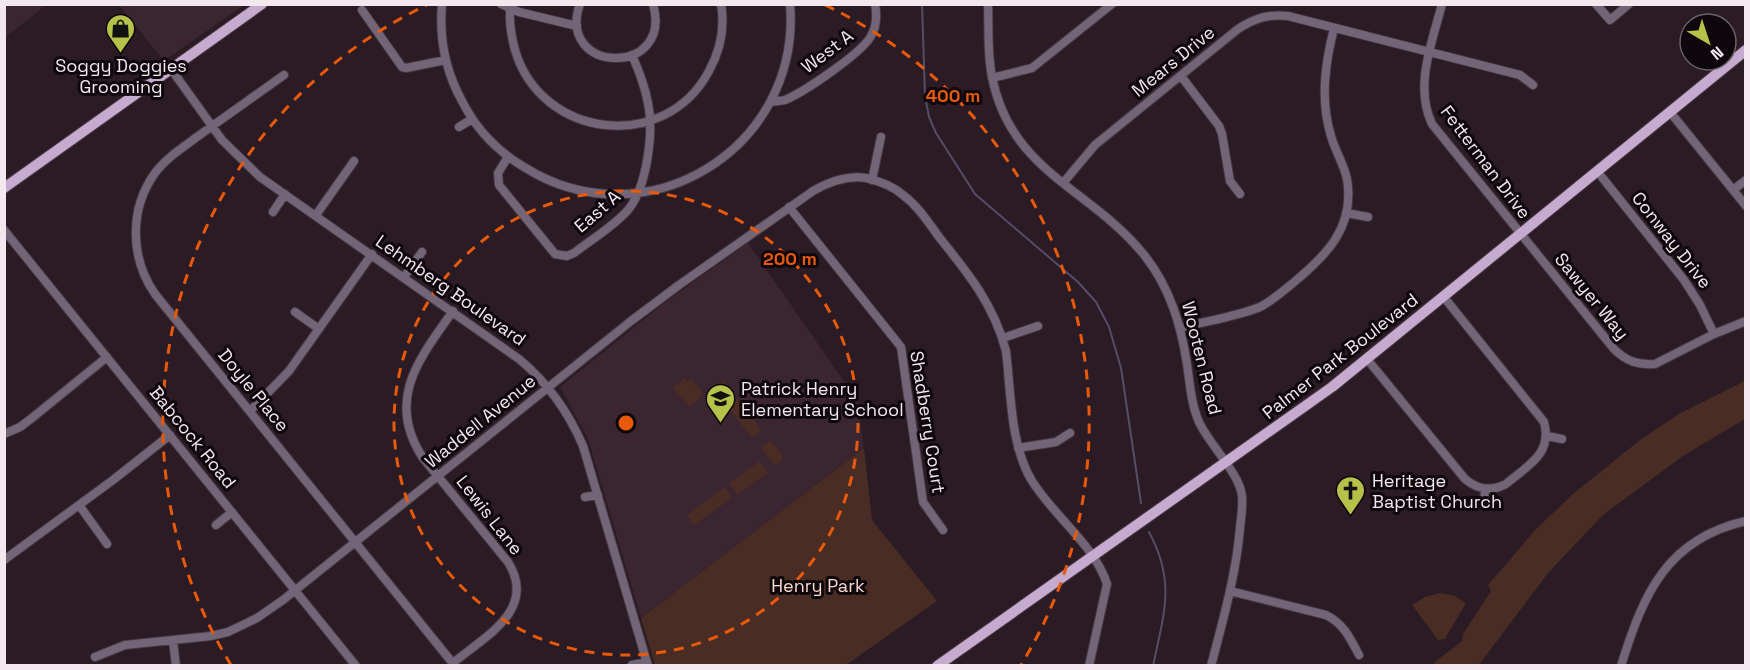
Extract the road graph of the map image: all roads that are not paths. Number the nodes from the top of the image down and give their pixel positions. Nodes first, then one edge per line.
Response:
1 (262, 4) edge
2 (442, 4) edge
3 (501, 4) edge
4 (653, 4) edge
5 (721, 4) edge
6 (790, 4) edge
7 (875, 4) edge
8 (988, 4) edge
9 (1112, 4) edge
10 (1442, 4) edge
11 (1596, 4) edge
12 (1629, 4) edge
13 (579, 5) edge
14 (511, 6) edge
15 (362, 10) dead end
16 (577, 26) junction
17 (1334, 28) junction
18 (1746, 50) edge
19 (1430, 52) junction
20 (633, 55) junction
21 (446, 60) junction
22 (171, 69) junction
23 (284, 75) dead end
24 (1181, 76) junction
25 (992, 78) junction
26 (1533, 85) dead end
27 (771, 102) junction
28 (1670, 112) junction
29 (472, 119) junction
30 (651, 121) junction
31 (212, 127) junction
32 (459, 127) dead end
33 (881, 137) dead end
34 (508, 157) junction
35 (354, 161) dead end
36 (1596, 171) junction
37 (872, 180) junction
38 (1746, 180) edge
39 (1062, 183) junction
40 (4, 188) edge
41 (1733, 190) junction
42 (639, 193) junction
43 (285, 194) junction
44 (1240, 194) dead end
45 (1746, 206) edge
46 (789, 207) junction
47 (273, 212) dead end
48 (1346, 213) junction
49 (316, 215) junction
50 (1368, 217) dead end
51 (4, 230) edge
52 (1521, 234) junction
53 (422, 252) dead end
54 (372, 254) junction
55 (404, 277) junction
56 (1443, 296) junction
57 (453, 311) junction
58 (295, 312) dead end
59 (1746, 321) edge
60 (1038, 326) dead end
61 (1180, 328) junction
62 (319, 329) junction
63 (1714, 334) junction
64 (1003, 338) junction
65 (107, 357) junction
66 (1367, 359) junction
67 (548, 387) junction
68 (250, 411) junction
69 (1070, 433) dead end
70 (4, 434) edge
71 (170, 435) junction
72 (1547, 436) junction
73 (1562, 439) dead end
74 (1018, 448) junction
75 (1225, 462) junction
76 (438, 476) junction
77 (1485, 489) junction
78 (598, 495) junction
79 (585, 497) dead end
80 (1484, 504) dead end
81 (79, 505) junction
82 (232, 512) junction
83 (1746, 521) edge
84 (216, 525) dead end
85 (943, 530) dead end
86 (356, 542) junction
87 (107, 544) dead end
88 (1092, 556) junction
89 (4, 560) edge
90 (295, 590) junction
91 (1230, 591) junction
92 (173, 641) junction
93 (1359, 655) dead end
94 (95, 657) dead end
95 (454, 664) edge
96 (647, 664) edge
97 (354, 665) edge
98 (632, 665) edge
99 (176, 666) edge
100 (937, 666) edge
101 (1089, 666) edge
102 (1211, 666) edge
103 (1621, 666) edge

1 - 22 main road
2 - 21 street
3 - 14 street
4 - 20 street
5 - 30 street
6 - 27 street
7 - 27 street, West A
8 - 25 street, Wooten Road
9 - 25 street
10 - 19 street, Fetterman Drive
11 - 12 street
13 - 16 street
14 - 16 street
14 - 30 street
15 - 21 street
16 - 20 street
17 - 19 street, Mears Drive
17 - 24 street, Mears Drive
17 - 48 street
18 - 28 main road, Palmer Park Boulevard
19 - 26 street, Mears Drive
19 - 52 street, Fetterman Drive
20 - 30 street, East A
21 - 29 street
22 - 31 street, Lehmberg Boulevard
22 - 40 main road
23 - 31 street, Doyle Place
24 - 39 street, Mears Drive
24 - 44 street
25 - 39 street, Wooten Road
27 - 42 street
28 - 36 main road, Palmer Park Boulevard
28 - 41 street
29 - 32 street
29 - 34 street
30 - 42 street, East A
31 - 43 street, Lehmberg Boulevard
31 - 68 street, Doyle Place
33 - 37 street
34 - 42 street
34 - 42 street, East A
35 - 49 street
36 - 52 main road, Palmer Park Boulevard
36 - 63 street, Conway Drive
37 - 46 street, Waddell Avenue
37 - 64 street
38 - 41 street
39 - 61 street, Wooten Road
41 - 45 street
43 - 47 street
43 - 49 street, Lehmberg Boulevard
46 - 67 street, Waddell Avenue
46 - 85 street, Shadberry Court
48 - 50 street
48 - 61 street
49 - 54 street, Lehmberg Boulevard
51 - 65 street, Babcock Road
52 - 56 main road, Palmer Park Boulevard
52 - 63 street, Sawyer Way
53 - 55 street
54 - 55 street, Lehmberg Boulevard
54 - 62 street
55 - 57 street, Lehmberg Boulevard
56 - 66 main road, Palmer Park Boulevard
56 - 72 street
57 - 67 street, Lehmberg Boulevard
57 - 76 street, Lewis Lane
58 - 62 street
59 - 63 street, Sawyer Way
60 - 64 street
61 - 75 street, Wooten Road
62 - 68 street
64 - 74 street
65 - 70 street
65 - 71 street, Babcock Road
66 - 75 main road, Palmer Park Boulevard
66 - 77 street
67 - 76 street, Waddell Avenue
67 - 78 street, Lehmberg Boulevard
68 - 86 street, Doyle Place
69 - 74 street
71 - 81 street
71 - 82 street, Babcock Road
72 - 73 street
72 - 77 street
74 - 88 street
75 - 88 main road, Palmer Park Boulevard
75 - 91 street, Wooten Road
76 - 86 street, Waddell Avenue
76 - 95 street, Lewis Lane
77 - 80 street
78 - 79 street
78 - 96 street, Lehmberg Boulevard
81 - 87 street
81 - 89 street
82 - 84 street
82 - 90 street, Babcock Road
83 - 103 street
86 - 90 street, Waddell Avenue
86 - 95 street, Doyle Place
88 - 100 main road, Palmer Park Boulevard
88 - 101 street
90 - 92 street, Waddell Avenue
90 - 97 street, Babcock Road
91 - 93 street
91 - 102 street, Wooten Road
92 - 94 street, Waddell Avenue
92 - 99 street
96 - 98 street

